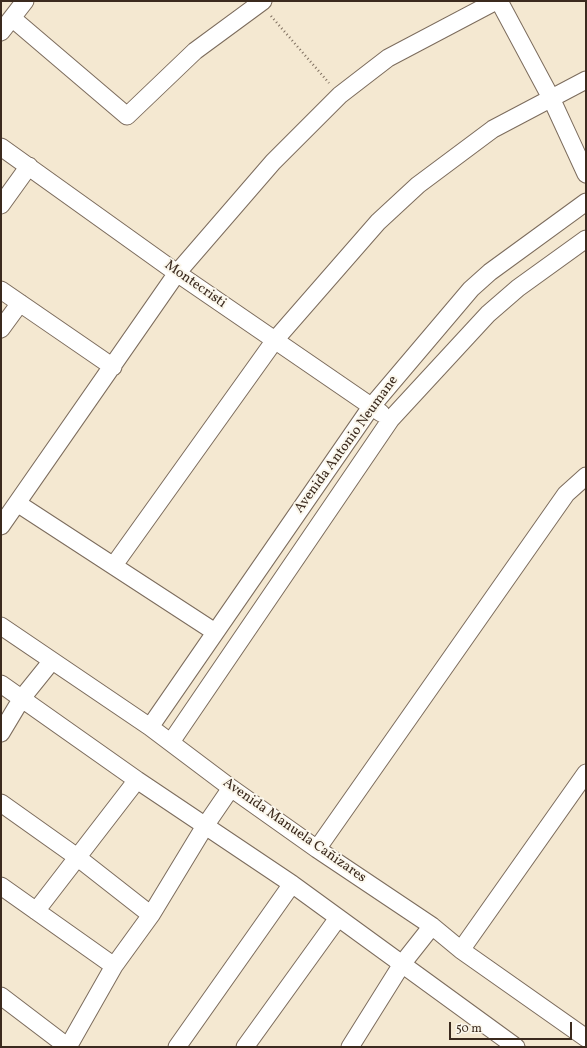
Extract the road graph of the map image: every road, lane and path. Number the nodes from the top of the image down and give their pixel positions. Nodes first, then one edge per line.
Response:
1 (25, 1) edge
2 (496, 1) edge
3 (499, 1) edge
4 (262, 2) edge
5 (12, 18) junction
6 (1, 32) edge
7 (586, 80) edge
8 (340, 95) junction
9 (551, 98) junction
10 (1, 147) edge
11 (29, 166) junction
12 (586, 174) edge
13 (586, 202) edge
14 (1, 205) edge
15 (586, 239) edge
16 (178, 273) junction
17 (1, 290) edge
18 (20, 303) junction
19 (1, 329) edge
20 (275, 340) junction
21 (113, 367) junction
22 (371, 407) junction
23 (391, 419) junction
24 (586, 476) edge
25 (17, 503) junction
26 (1, 526) edge
27 (114, 565) junction
28 (1, 626) edge
29 (215, 632) junction
30 (47, 667) junction
31 (1, 684) edge
32 (25, 694) junction
33 (150, 727) junction
34 (1, 732) edge
35 (171, 742) junction
36 (586, 772) edge
37 (137, 780) junction
38 (227, 794) junction
39 (1, 803) edge
40 (207, 823) junction
41 (317, 849) junction
42 (77, 857) junction
43 (292, 884) junction
44 (1, 886) edge
45 (36, 910) junction
46 (150, 915) junction
47 (338, 918) junction
48 (428, 931) junction
49 (461, 950) junction
50 (404, 961) junction
51 (114, 966) junction
52 (1, 996) edge
53 (586, 1038) edge
54 (68, 1047) edge
55 (178, 1047) edge
56 (245, 1047) edge
57 (350, 1047) edge
58 (516, 1047) edge

1 - 5 street
2 - 8 street
3 - 9 street
4 - 5 street
4 - 8 path
5 - 6 street
7 - 9 street
8 - 16 street
9 - 12 street
9 - 20 street
10 - 11 street, Montecristi
11 - 14 street
11 - 16 street, Montecristi
13 - 22 street, Avenida Antonio Neumane
15 - 23 street, Avenida Antonio Neumane
16 - 20 street, Montecristi
16 - 21 street
17 - 18 street
18 - 19 street
18 - 21 street
20 - 22 street, Montecristi
20 - 27 street
21 - 25 street
22 - 23 street, Montecristi
22 - 29 street, Avenida Antonio Neumane
23 - 35 street, Avenida Antonio Neumane
24 - 41 street
25 - 26 street
25 - 27 street
27 - 29 street
28 - 30 street, Avenida Manuela Cañizares
29 - 33 street, Avenida Antonio Neumane
30 - 32 street
30 - 33 street, Avenida Manuela Cañizares
31 - 32 street
32 - 34 street
32 - 37 street
33 - 35 street, Avenida Manuela Cañizares
35 - 38 street, Avenida Manuela Cañizares
36 - 49 street
37 - 40 street
37 - 42 street
38 - 40 street
38 - 41 street, Avenida Manuela Cañizares
39 - 42 street
40 - 43 street
40 - 46 street
41 - 48 street, Avenida Manuela Cañizares
42 - 45 street
42 - 46 street
43 - 47 street
43 - 55 street
44 - 45 street
45 - 51 street
46 - 51 street
47 - 50 street
47 - 56 street
48 - 49 street, Avenida Manuela Cañizares
48 - 50 street
49 - 53 street, Avenida Manuela Cañizares
50 - 57 street
50 - 58 street
51 - 54 street
52 - 54 street

